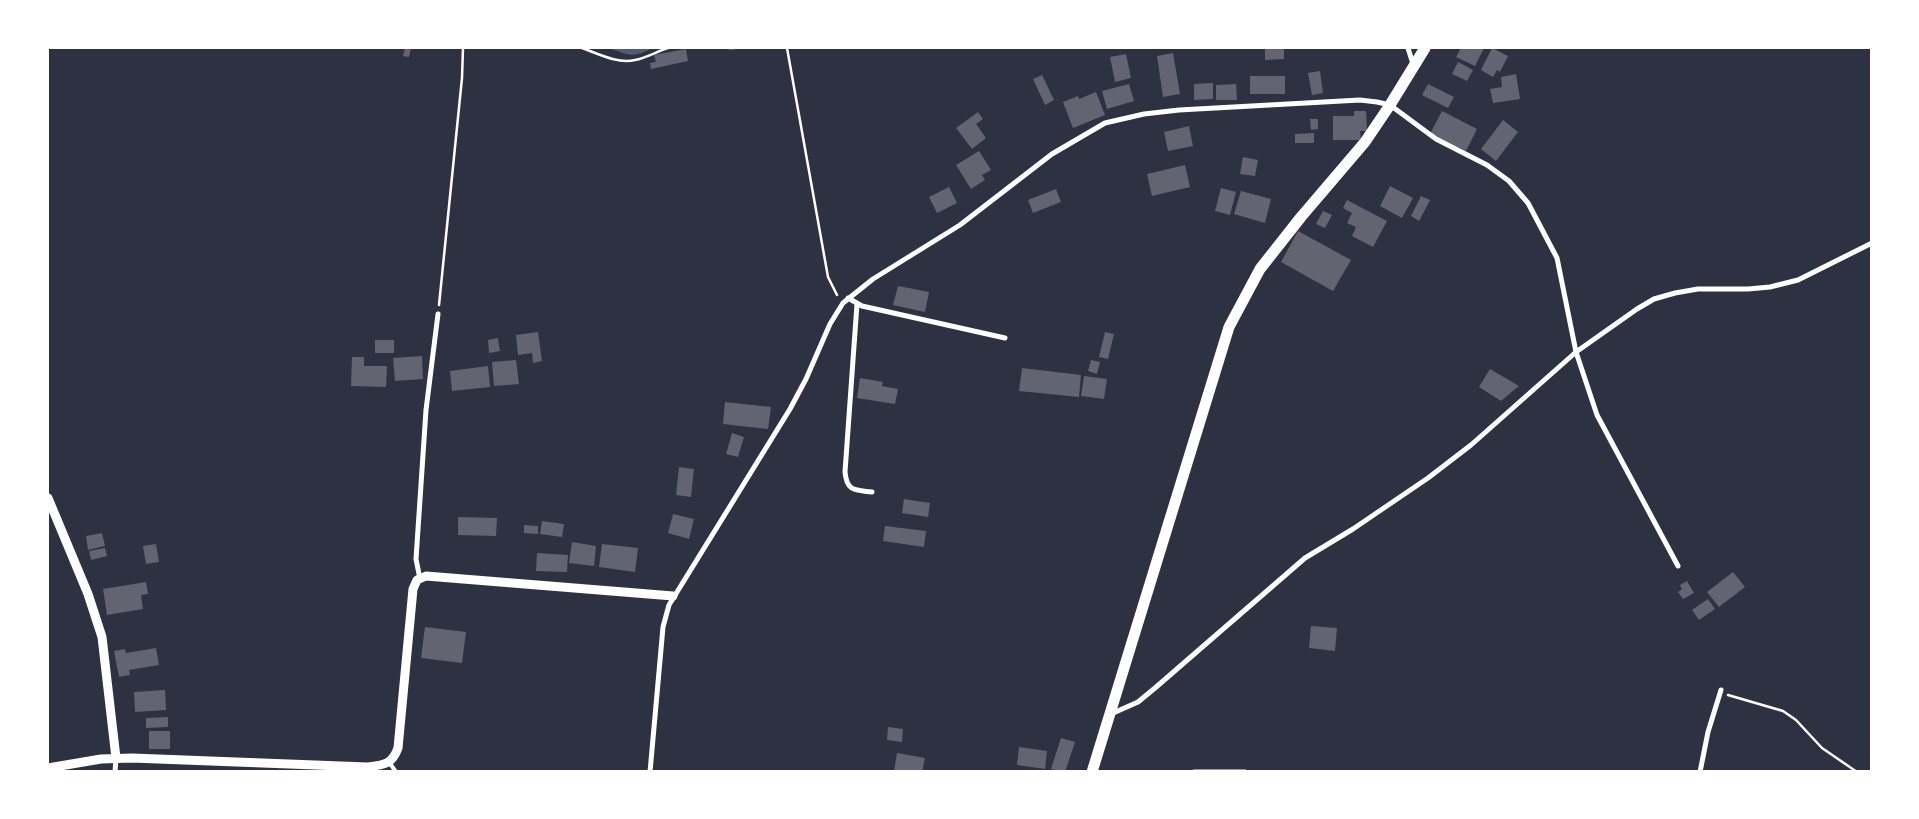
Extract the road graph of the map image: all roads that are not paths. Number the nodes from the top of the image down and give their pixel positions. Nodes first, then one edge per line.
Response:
1 (1408, 48) edge
2 (1425, 48) edge
3 (1414, 66) junction
4 (1390, 106) junction
5 (1872, 243) edge
6 (848, 298) junction
7 (857, 304) junction
8 (438, 314) road end
9 (1005, 338) dead end
10 (1576, 352) junction
11 (872, 492) dead end
12 (48, 498) edge
13 (51, 513) edge
14 (1678, 566) dead end
15 (420, 579) junction
16 (674, 596) junction
17 (1721, 690) road end
18 (1110, 714) junction
19 (116, 758) junction
20 (389, 762) junction
21 (48, 768) edge
22 (115, 772) edge
23 (396, 772) edge
24 (650, 772) edge
25 (1092, 772) edge
26 (1194, 772) edge
27 (1245, 772) edge
28 (1700, 772) edge

1 - 3 street
2 - 3 main road
3 - 4 main road
4 - 6 street
4 - 10 street
4 - 18 main road
5 - 10 street
6 - 7 street
6 - 16 street
7 - 9 street
7 - 11 street
8 - 15 street
10 - 14 street
10 - 18 street
12 - 13 street
13 - 19 street
15 - 16 street
15 - 20 street
16 - 24 street
17 - 28 street
18 - 25 main road
19 - 20 street
19 - 21 street
19 - 22 street
20 - 23 lane
26 - 27 street

